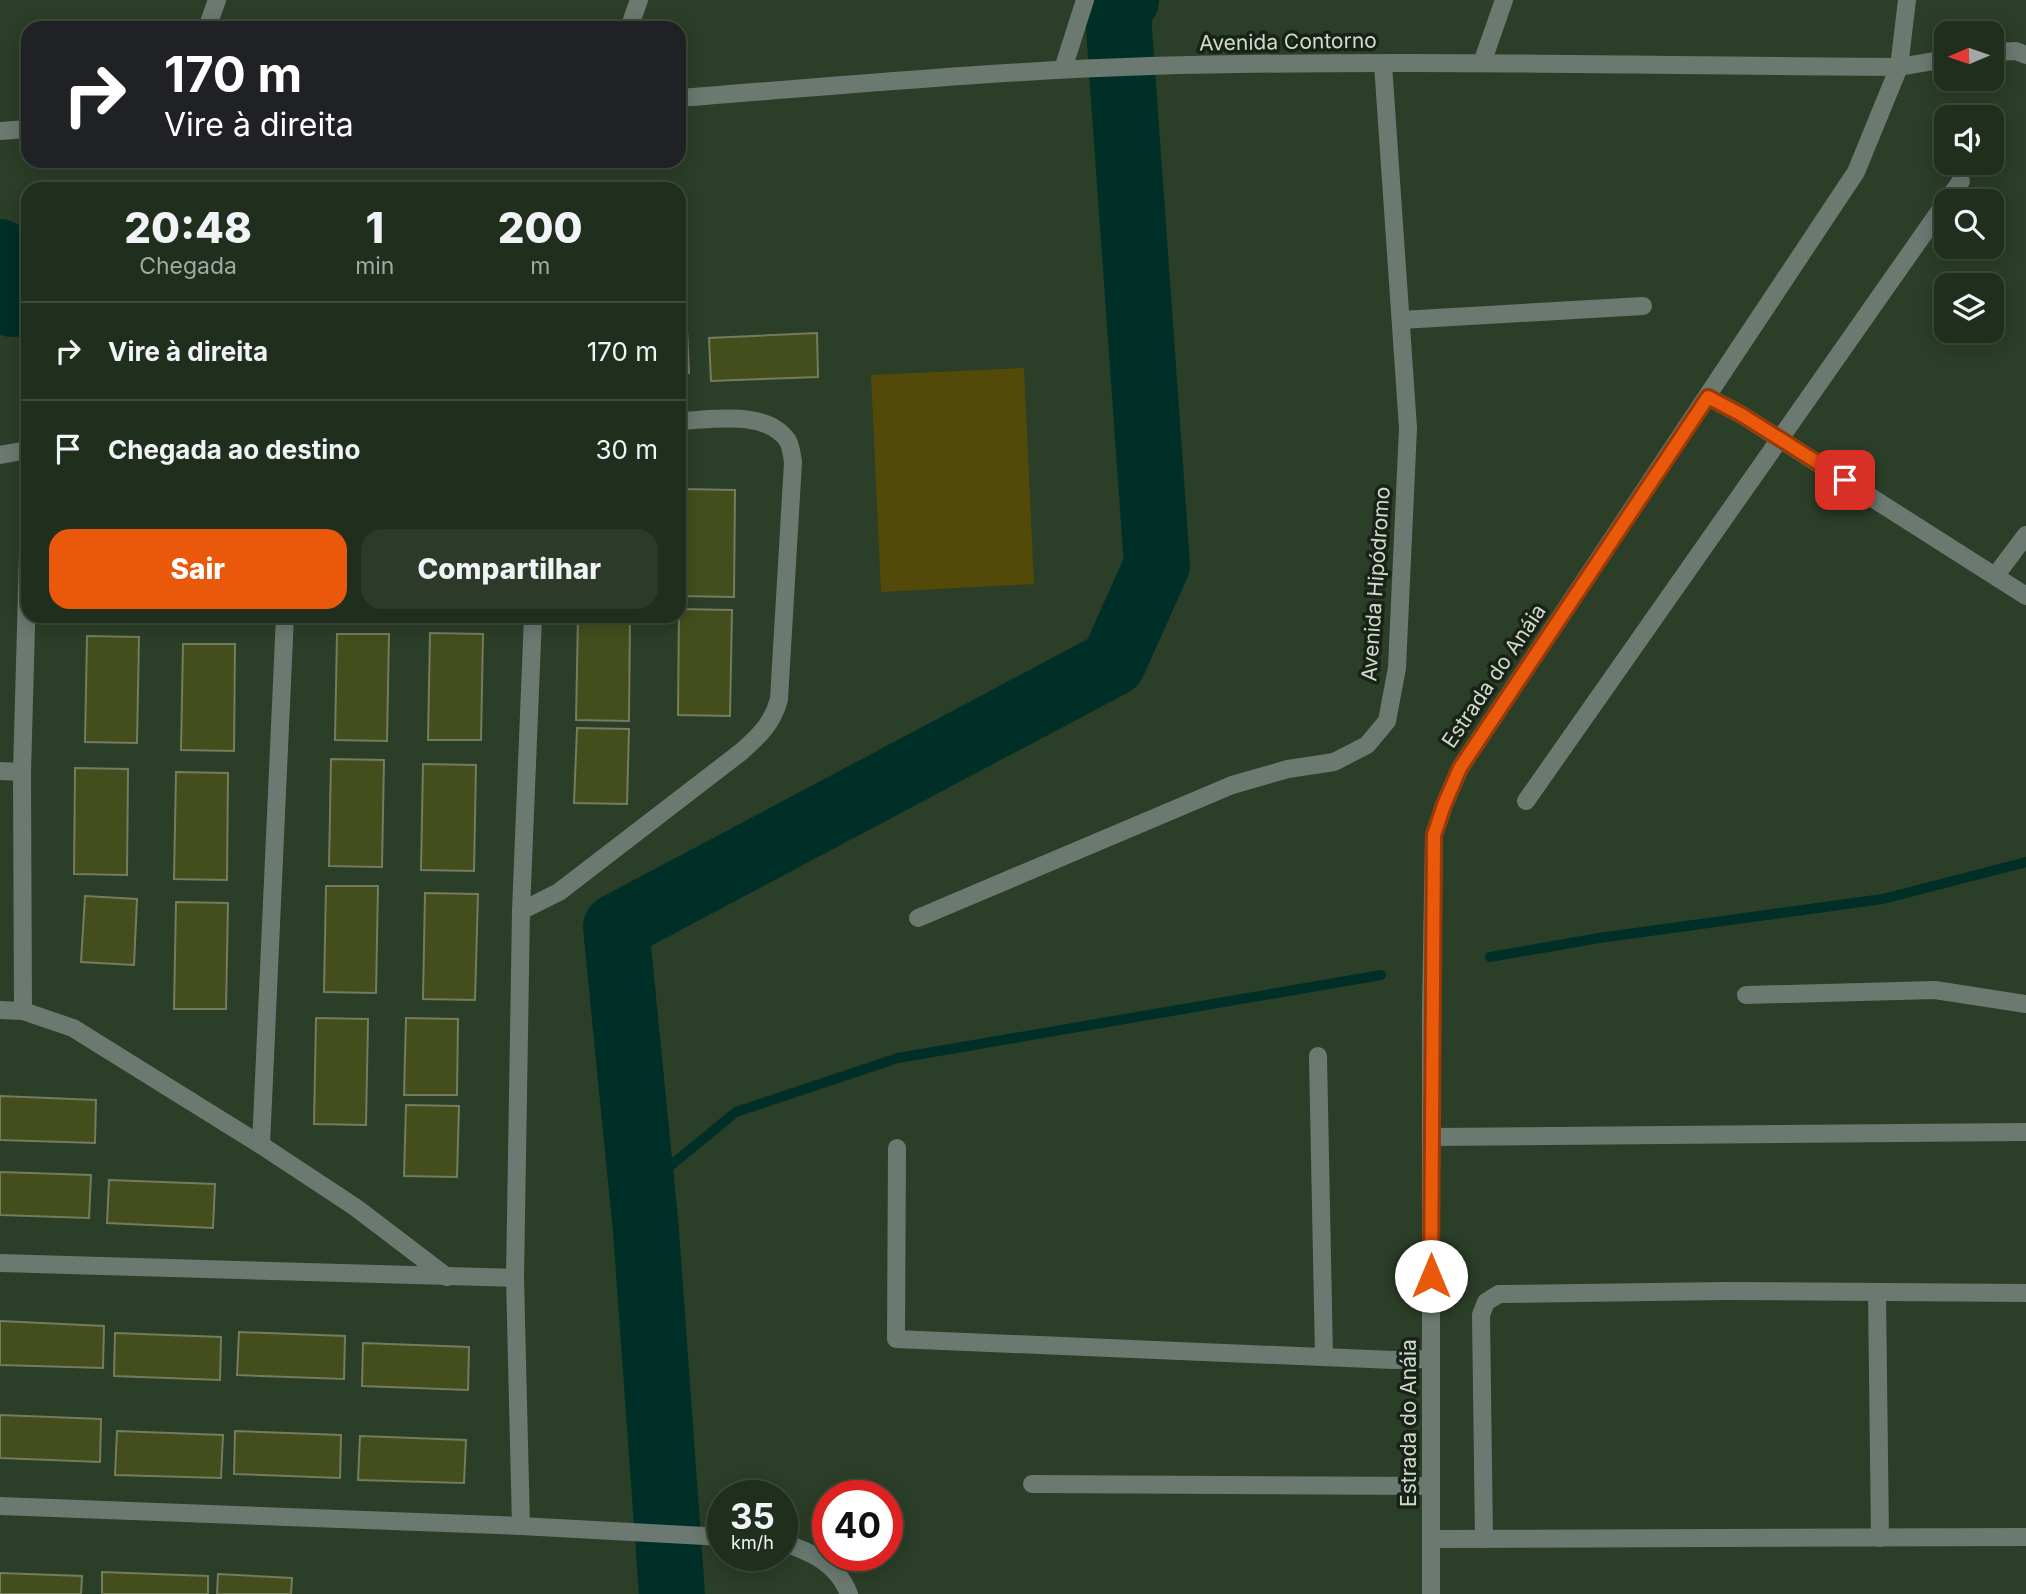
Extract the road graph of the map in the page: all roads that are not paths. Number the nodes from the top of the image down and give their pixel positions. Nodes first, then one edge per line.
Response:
1 (217, 0) edge
2 (639, 0) edge
3 (1085, 0) edge
4 (1504, 0) edge
5 (1907, 0) edge
6 (210, 21) edge
7 (632, 21) edge
8 (2004, 52) edge
9 (2026, 55) edge
10 (1934, 61) edge
11 (1482, 62) junction
12 (1383, 64) junction
13 (1899, 67) junction
14 (1070, 69) junction
15 (686, 97) edge
16 (21, 130) edge
17 (0, 131) edge
18 (1961, 180) dead end
19 (1955, 189) edge
20 (1934, 219) edge
21 (1643, 306) dead end
22 (1401, 320) junction
23 (1708, 397) junction
24 (686, 421) edge
25 (1780, 439) junction
26 (21, 451) edge
27 (0, 455) edge
28 (2026, 535) edge
29 (1996, 575) junction
30 (2026, 596) edge
31 (26, 623) edge
32 (285, 623) edge
33 (533, 623) edge
34 (0, 771) edge
35 (22, 772) junction
36 (1525, 801) dead end
37 (521, 911) junction
38 (918, 918) dead end
39 (1746, 995) dead end
40 (2026, 1004) edge
41 (0, 1010) edge
42 (23, 1011) junction
43 (1318, 1056) dead end
44 (2026, 1132) edge
45 (1432, 1137) junction
46 (261, 1145) junction
47 (897, 1149) dead end
48 (0, 1263) edge
49 (447, 1277) junction
50 (515, 1278) junction
51 (1877, 1292) junction
52 (2026, 1293) edge
53 (1324, 1357) junction
54 (1431, 1359) junction
55 (1032, 1484) dead end
56 (1432, 1486) junction
57 (0, 1506) edge
58 (521, 1526) junction
59 (707, 1535) edge
60 (2026, 1537) edge
61 (1880, 1538) junction
62 (1432, 1539) junction
63 (1484, 1539) junction
64 (798, 1547) edge
65 (849, 1594) edge
66 (1431, 1594) edge

1 - 6 street
2 - 7 street
3 - 14 street
4 - 11 street
5 - 13 street, Estrada do Anáia
8 - 9 street
10 - 13 street, Avenida Contorno
11 - 12 street, Avenida Contorno
11 - 13 street, Avenida Contorno
12 - 14 street, Avenida Contorno
12 - 22 street, Avenida Hipódromo
13 - 23 street, Estrada do Anáia
14 - 15 street, Avenida Contorno
16 - 17 street
18 - 19 street
20 - 25 street
21 - 22 street
22 - 38 street, Avenida Hipódromo
23 - 25 street
23 - 45 street, Estrada do Anáia
24 - 37 street
25 - 29 street
25 - 36 street
26 - 27 street
28 - 29 street
29 - 30 street
31 - 35 street
32 - 46 street
33 - 37 street
34 - 35 street
35 - 42 street
37 - 50 street
39 - 40 street
41 - 42 street
42 - 46 street
43 - 53 street
44 - 45 street
45 - 54 street, Estrada do Anáia
46 - 49 street
47 - 53 street
48 - 49 street
49 - 50 street
50 - 58 street
51 - 52 street
51 - 61 street
51 - 63 street
53 - 54 street
54 - 56 street, Estrada do Anáia
55 - 56 street
56 - 62 street, Estrada do Anáia
57 - 58 street
58 - 59 street
60 - 61 street
61 - 63 street
62 - 63 street
62 - 66 street, Estrada do Anáia
64 - 65 street

